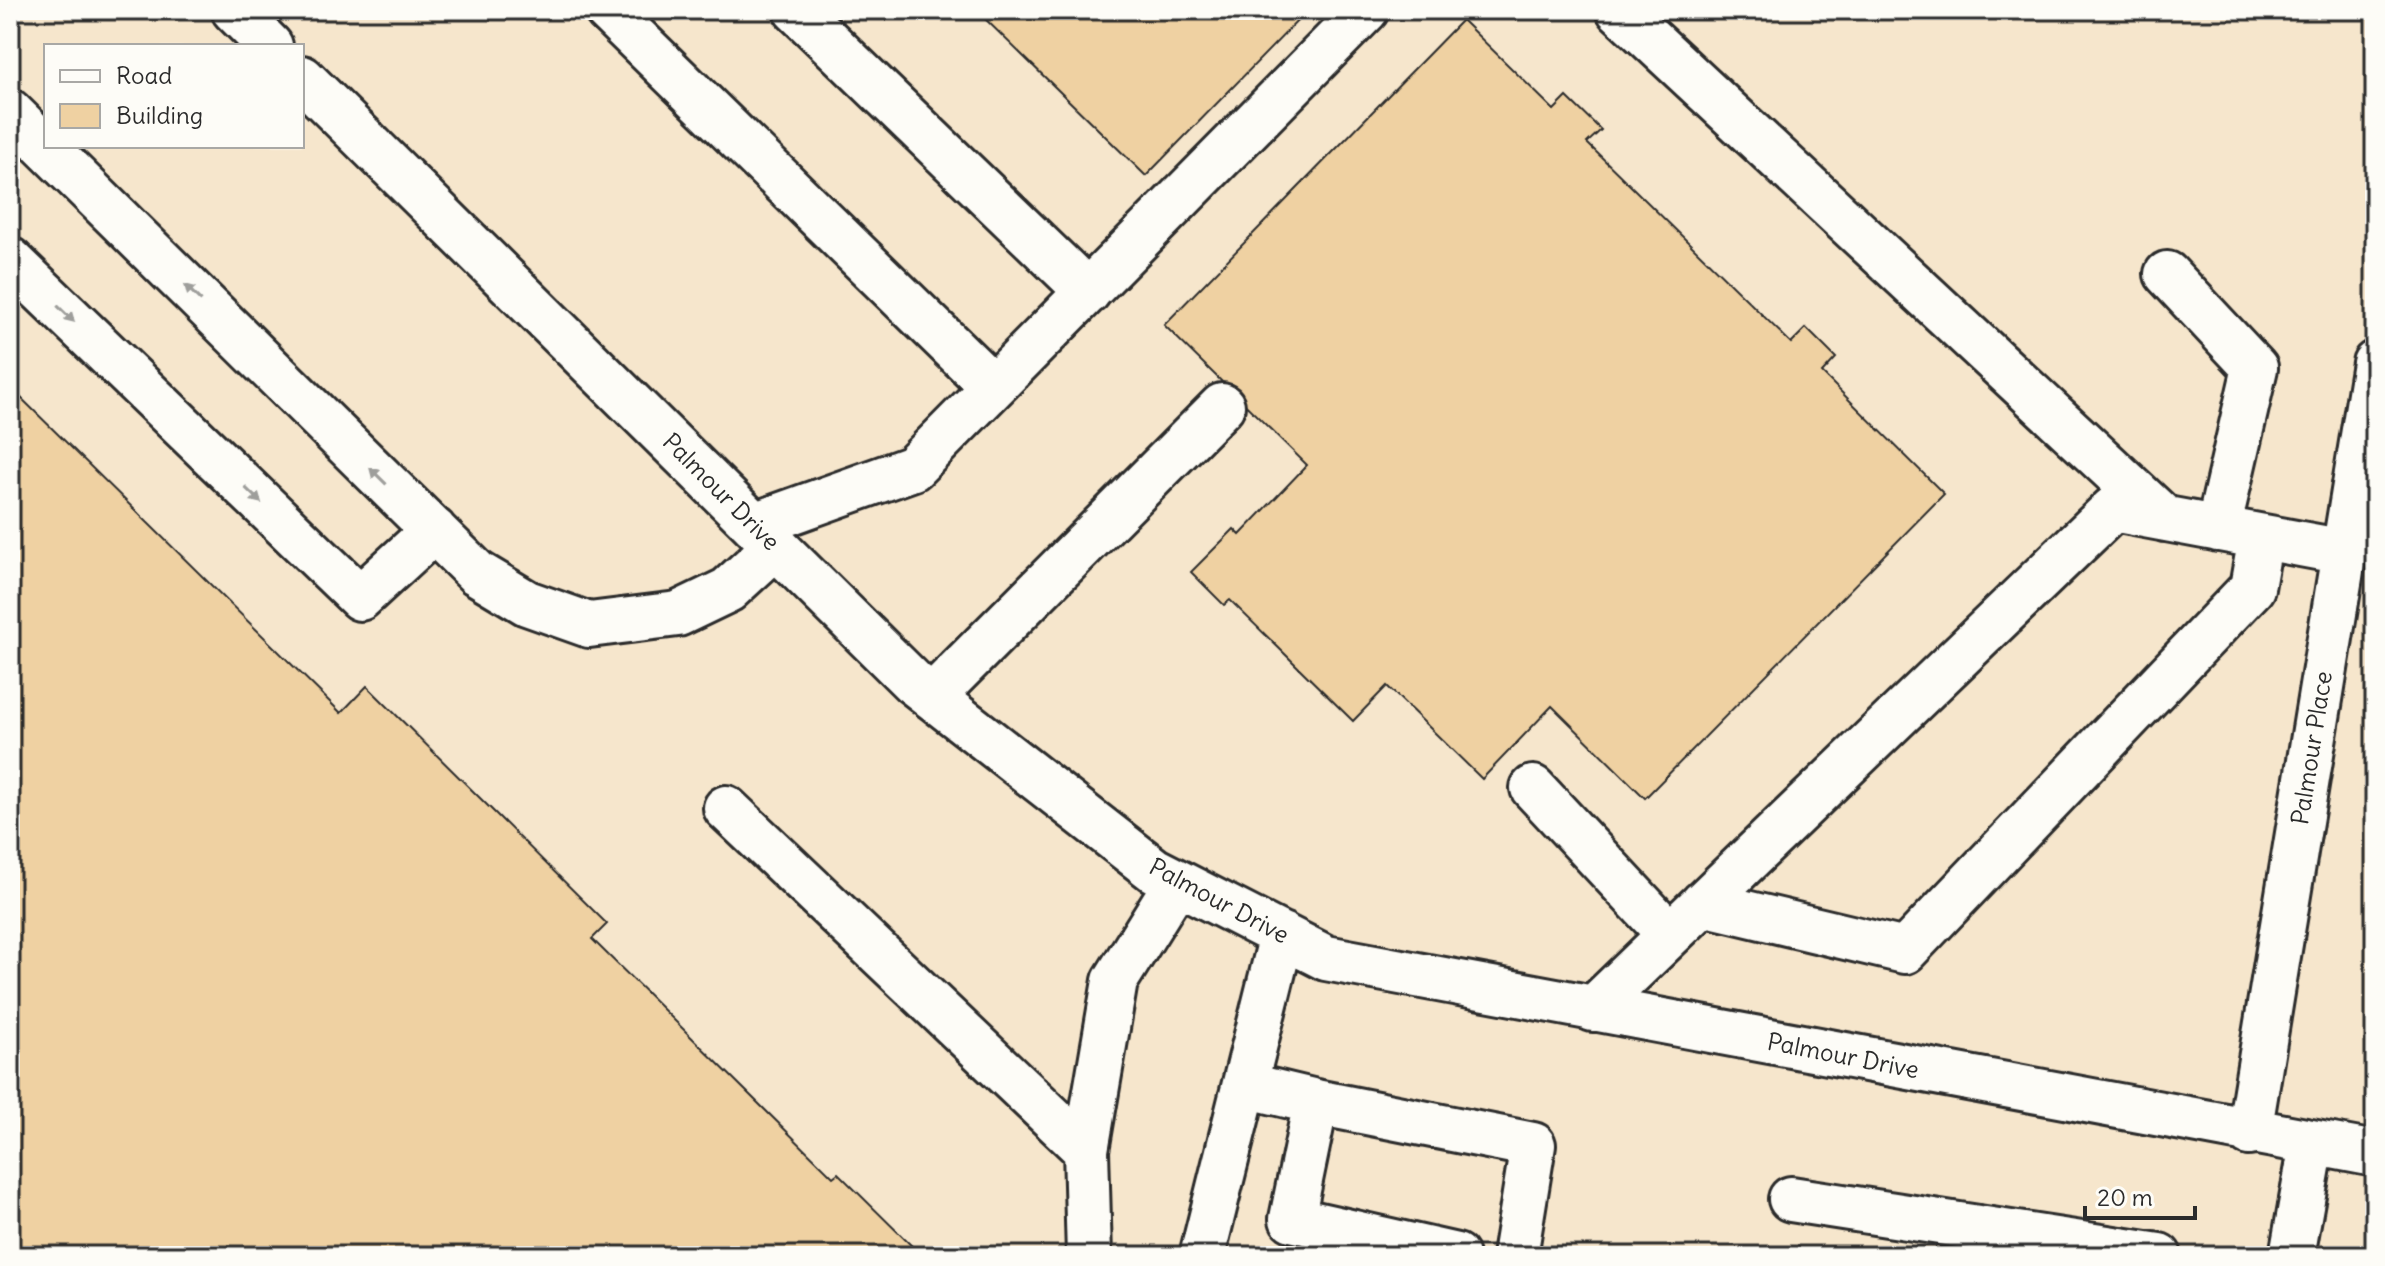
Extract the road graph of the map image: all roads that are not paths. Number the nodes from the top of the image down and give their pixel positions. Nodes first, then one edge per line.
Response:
1 (234, 10) edge
2 (607, 10) edge
3 (796, 10) edge
4 (1366, 10) edge
5 (1619, 10) edge
6 (268, 44) edge
7 (304, 80) edge
8 (10, 112) edge
9 (44, 146) edge
10 (47, 148) edge
11 (10, 260) edge
12 (2167, 274) dead end
13 (1088, 292) junction
14 (2375, 363) edge
15 (993, 387) junction
16 (1222, 406) dead end
17 (2369, 435) edge
18 (2165, 519) junction
19 (2218, 529) junction
20 (434, 530) junction
21 (765, 535) junction
22 (2261, 537) junction
23 (2344, 552) junction
24 (932, 697) junction
25 (1533, 788) dead end
26 (726, 808) dead end
27 (1177, 882) junction
28 (1703, 903) junction
29 (1282, 935) junction
30 (1670, 935) junction
31 (1593, 1009) junction
32 (1245, 1085) junction
33 (1316, 1102) junction
34 (2249, 1133) junction
35 (2312, 1144) junction
36 (1086, 1150) junction
37 (2375, 1154) edge
38 (1791, 1199) dead end
39 (1960, 1241) edge
40 (1089, 1256) edge
41 (1202, 1256) edge
42 (1456, 1256) edge
43 (1515, 1256) edge
44 (2159, 1256) edge
45 (2292, 1256) edge

1 - 6 street
2 - 15 street
3 - 13 street
4 - 13 street
5 - 18 street
7 - 21 street, Palmour Drive
9 -> 8 street
20 -> 10 street
11 -> 20 street
12 - 19 street
13 - 15 street
14 - 17 street, Palmour Place
15 - 21 street
16 - 24 street
17 - 23 street, Palmour Place
18 - 19 street
18 - 28 street
19 - 22 street
20 - 21 street
21 - 24 street, Palmour Drive
22 - 23 street
22 - 28 street
23 - 34 street, Palmour Place
24 - 27 street, Palmour Drive
25 - 30 street
26 - 36 street
27 - 29 street, Palmour Drive
27 - 36 street
28 - 30 street
29 - 31 street, Palmour Drive
29 - 32 street
30 - 31 street
31 - 34 street, Palmour Drive
32 - 33 street
32 - 41 street
33 - 42 street
33 - 43 street
34 - 35 street, Palmour Drive
35 - 37 street, Palmour Drive
35 - 45 street
36 - 40 street
38 - 39 street
39 - 44 street

